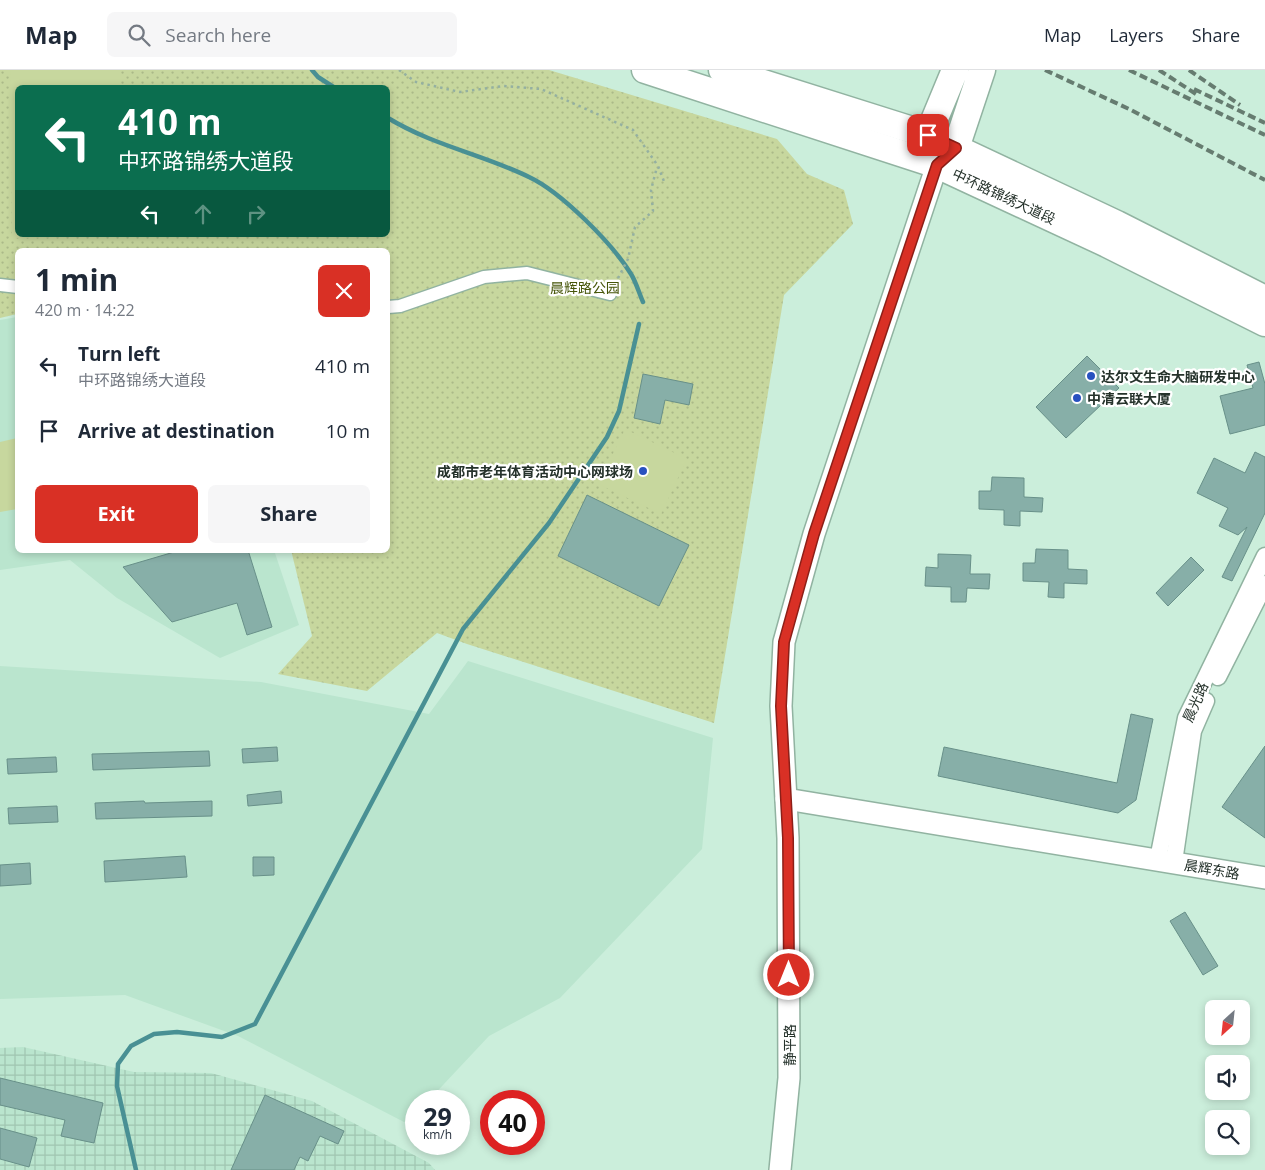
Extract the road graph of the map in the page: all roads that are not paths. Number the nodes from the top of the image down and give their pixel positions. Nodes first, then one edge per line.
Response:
1 (646, 70) edge
2 (722, 70) edge
3 (955, 70) edge
4 (982, 70) edge
5 (928, 135) junction
6 (946, 157) junction
7 (0, 285) edge
8 (15, 287) edge
9 (610, 294) dead end
10 (1265, 299) edge
11 (390, 307) edge
12 (1265, 323) edge
13 (1265, 556) edge
14 (1265, 584) edge
15 (786, 799) junction
16 (1166, 861) junction
17 (1265, 878) edge
18 (780, 1170) edge

1 - 6 main road, 中环路锦绣大道段
2 - 5 main road
3 - 5 main road
4 - 6 main road
5 - 6 main road
6 - 10 main road, 中环路锦绣大道段
6 - 12 main road, 中环路锦绣大道段
6 - 15 street, 静平路
7 - 8 street
9 - 11 street
13 - 16 street, 晨光路
14 - 16 street, 晨光路
15 - 16 street, 晨辉东路
15 - 18 street, 静平路
16 - 17 street, 晨辉东路

